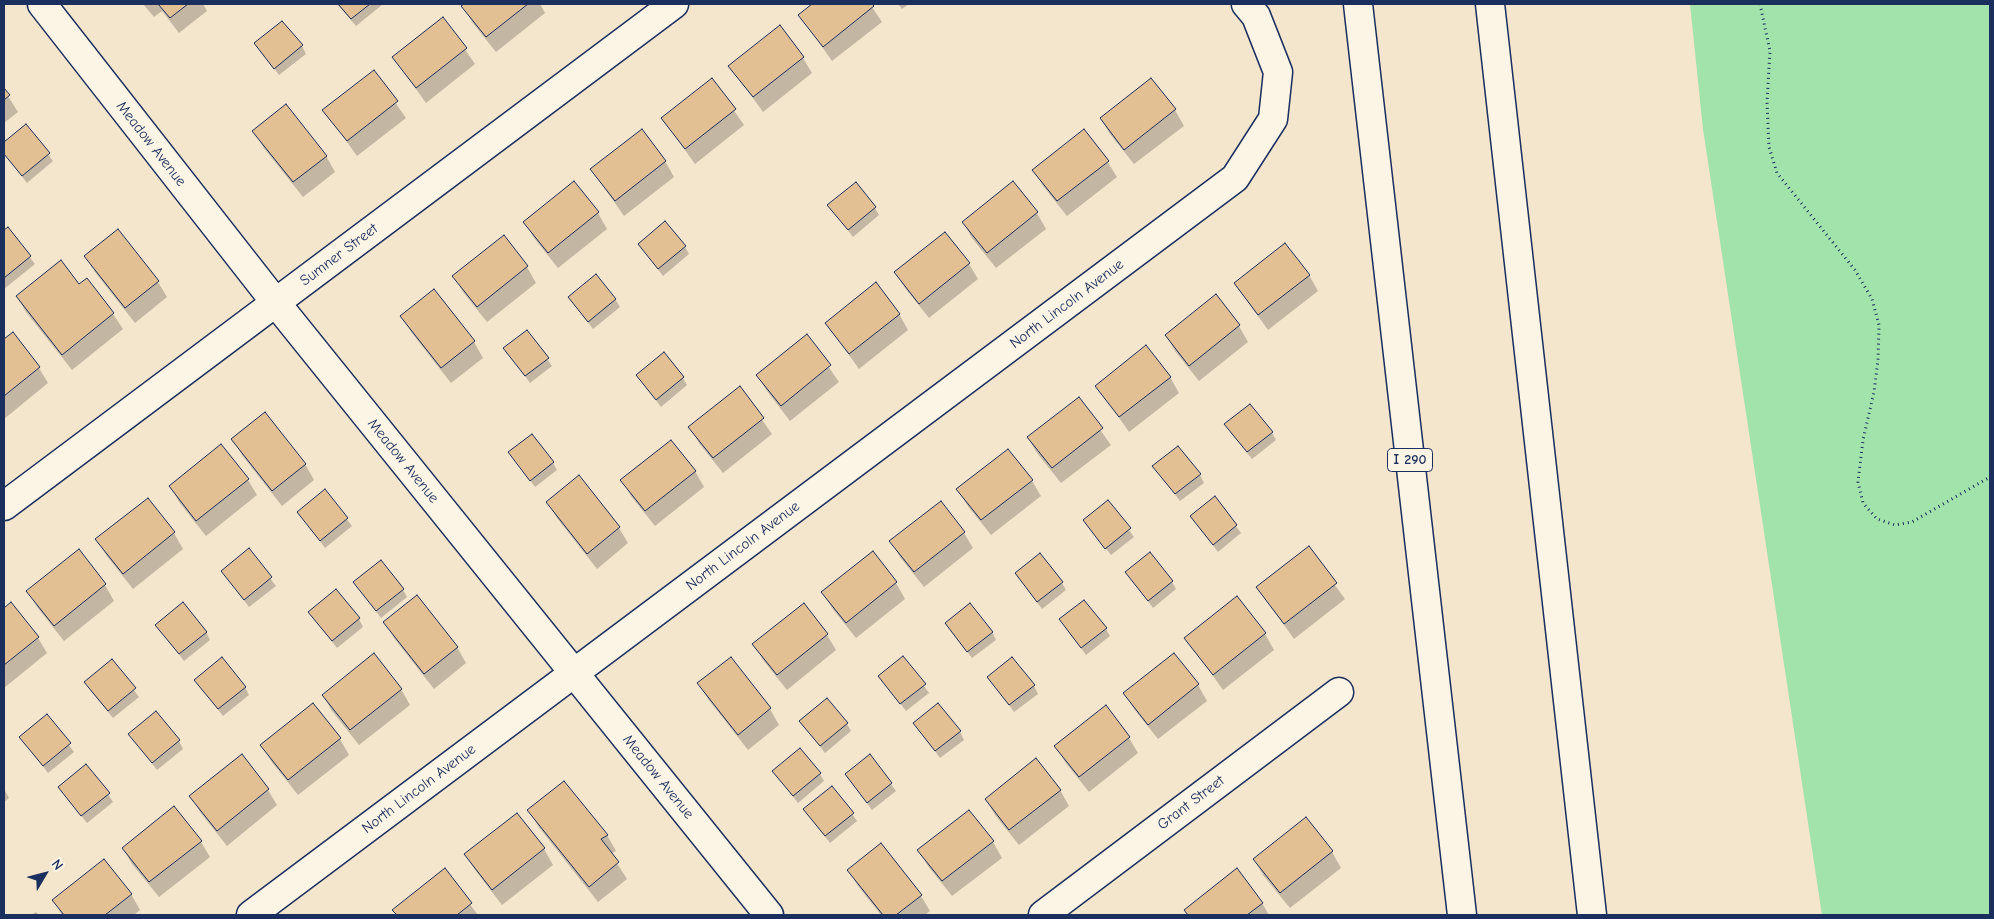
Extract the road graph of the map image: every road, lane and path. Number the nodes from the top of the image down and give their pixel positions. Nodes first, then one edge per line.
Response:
1 (42, 4) edge
2 (674, 4) edge
3 (1246, 4) edge
4 (1358, 4) edge
5 (1490, 4) edge
6 (1760, 4) edge
7 (276, 303) junction
8 (1990, 477) edge
9 (4, 506) edge
10 (574, 673) junction
11 (1339, 692) dead end
12 (251, 915) edge
13 (770, 915) edge
14 (1042, 915) edge
15 (1462, 915) edge
16 (1592, 915) edge

1 - 7 main road, Meadow Avenue
2 - 7 main road, Sumner Street
3 - 10 main road, North Lincoln Avenue
4 - 15 main road, I 290
5 - 16 main road
6 - 8 path
7 - 9 main road, Sumner Street
7 - 10 main road, Meadow Avenue
10 - 12 main road, North Lincoln Avenue
10 - 13 main road, Meadow Avenue
11 - 14 main road, Grant Street

